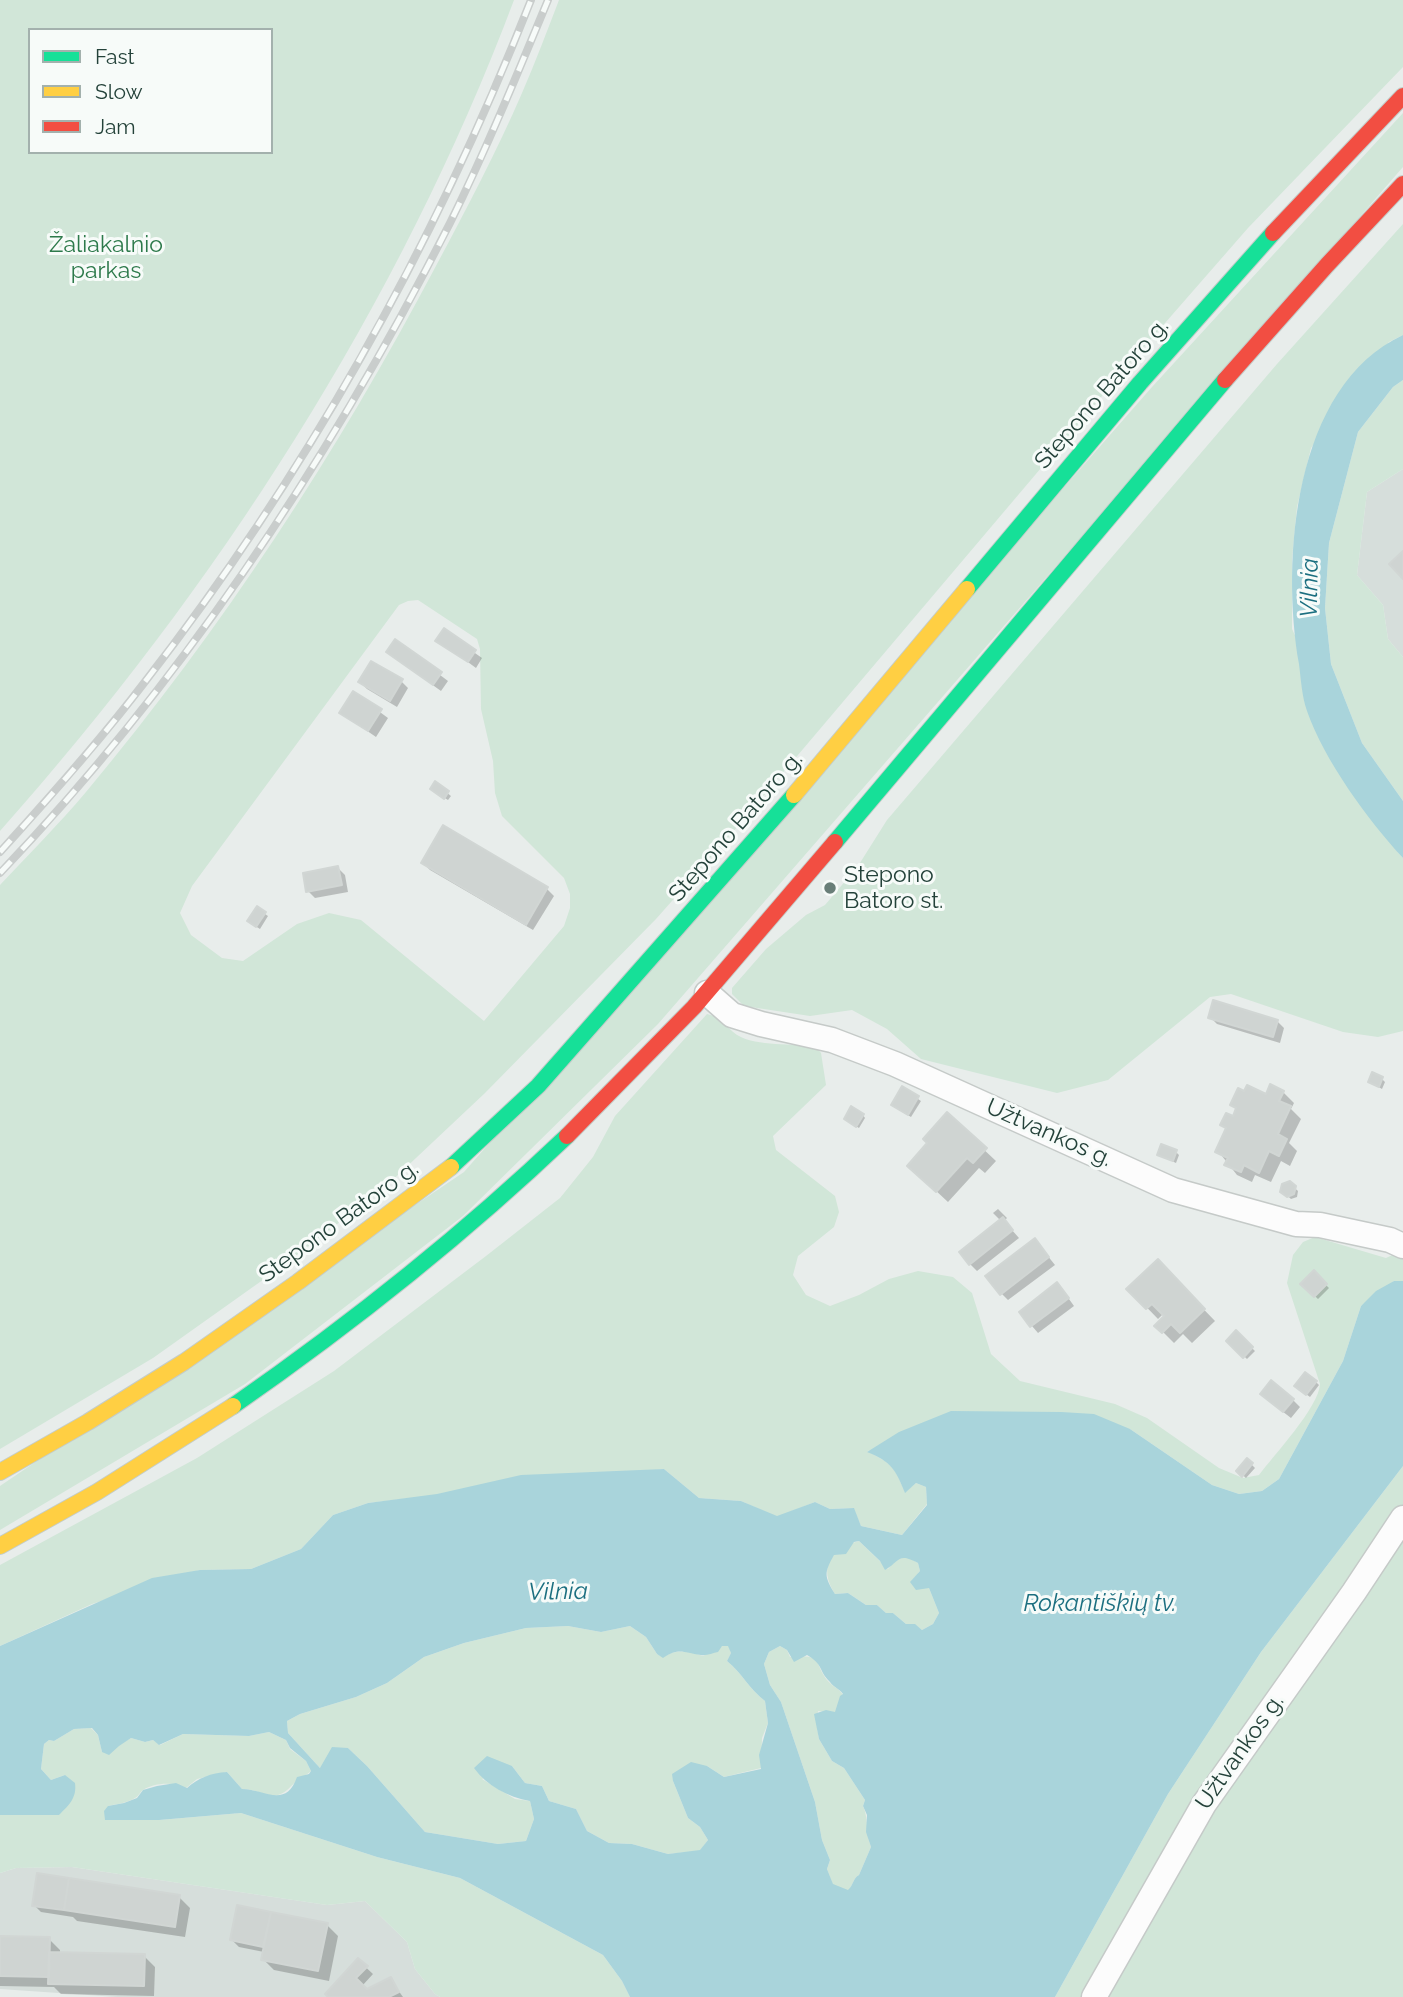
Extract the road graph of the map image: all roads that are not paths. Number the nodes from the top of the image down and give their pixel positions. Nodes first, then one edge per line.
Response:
1 (1403, 96) edge
2 (1403, 184) edge
3 (707, 993) junction
4 (1403, 1246) edge
5 (0, 1472) edge
6 (1403, 1518) edge
7 (0, 1546) edge
8 (1094, 1997) edge

1 - 5 main road, Stepono Batoro g.
2 - 3 main road
3 - 4 street, Užtvankos g.
3 - 7 main road
6 - 8 street, Užtvankos g.

